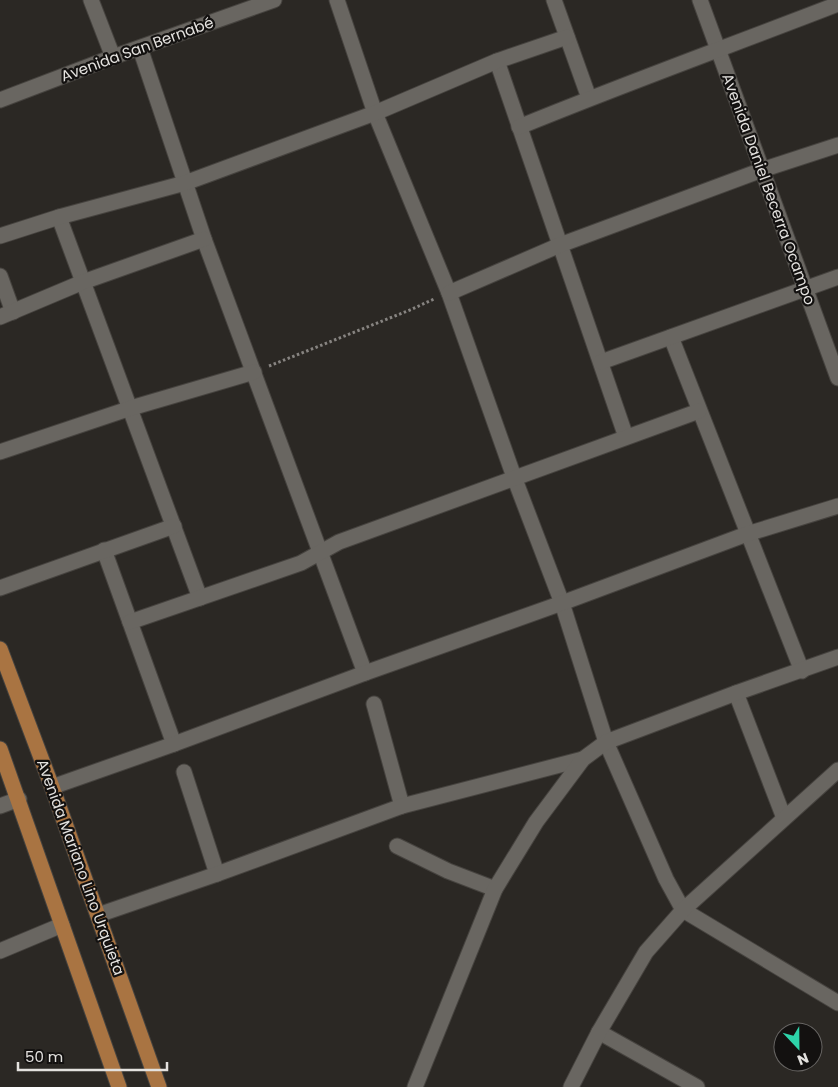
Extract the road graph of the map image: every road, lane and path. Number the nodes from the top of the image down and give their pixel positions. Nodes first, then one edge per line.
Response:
1 (91, 0) edge
2 (274, 0) edge
3 (337, 0) edge
4 (554, 0) edge
5 (700, 0) edge
6 (838, 4) edge
7 (567, 37) junction
8 (140, 48) junction
9 (718, 50) junction
10 (113, 57) junction
11 (497, 61) junction
12 (589, 98) junction
13 (0, 100) edge
14 (375, 113) junction
15 (519, 127) junction
16 (838, 145) edge
17 (762, 170) junction
18 (185, 183) junction
19 (59, 217) junction
20 (0, 236) edge
21 (204, 239) junction
22 (560, 245) junction
23 (0, 276) edge
24 (838, 277) edge
25 (83, 282) junction
26 (805, 289) junction
27 (449, 292) junction
28 (7, 314) edge
29 (671, 337) junction
30 (600, 362) junction
31 (254, 372) junction
32 (838, 378) edge
33 (131, 408) junction
34 (699, 411) junction
35 (626, 437) junction
36 (0, 452) edge
37 (514, 477) junction
38 (838, 506) edge
39 (174, 526) junction
40 (747, 534) junction
41 (104, 550) junction
42 (320, 553) junction
43 (0, 588) edge
44 (200, 598) junction
45 (562, 603) junction
46 (130, 622) junction
47 (0, 649) edge
48 (838, 657) edge
49 (802, 671) junction
50 (365, 673) junction
51 (736, 693) junction
52 (374, 704) dead end
53 (606, 742) junction
54 (174, 744) junction
55 (0, 749) edge
56 (584, 760) junction
57 (184, 772) dead end
58 (837, 772) edge
59 (52, 787) junction
60 (19, 800) junction
61 (0, 806) edge
62 (402, 806) junction
63 (784, 818) junction
64 (397, 846) dead end
65 (217, 874) junction
66 (495, 888) junction
67 (683, 910) junction
68 (98, 915) junction
69 (62, 925) junction
70 (0, 951) edge
71 (838, 1003) edge
72 (599, 1032) junction
73 (119, 1087) edge
74 (159, 1087) edge
75 (414, 1087) edge
76 (572, 1087) edge
77 (697, 1087) edge

1 - 10 street
2 - 8 street, Avenida San Bernabé
3 - 14 street
4 - 7 street
5 - 9 street, Avenida Daniel Becerra Ocampo
6 - 9 street
7 - 11 street
7 - 12 street
8 - 10 street, Avenida San Bernabé
8 - 18 street
9 - 12 street
9 - 17 street, Avenida Daniel Becerra Ocampo
10 - 13 street, Avenida San Bernabé
11 - 14 street
11 - 15 street
12 - 15 street
14 - 18 street
14 - 27 street
15 - 22 street
16 - 17 street
17 - 22 street
17 - 26 street, Avenida Daniel Becerra Ocampo
18 - 19 street
18 - 21 street
19 - 20 street
19 - 25 street
21 - 25 street
21 - 31 street
22 - 27 street
22 - 30 street
23 - 28 street
24 - 26 street
25 - 28 street
25 - 33 street
26 - 29 street
26 - 32 street, Avenida Daniel Becerra Ocampo
27 - 31 path
27 - 37 street
29 - 30 street
29 - 34 street
30 - 35 street
31 - 33 street
31 - 42 street
33 - 36 street
33 - 39 street
34 - 35 street
34 - 40 street
35 - 37 street
37 - 42 street
37 - 45 street
38 - 40 street
39 - 41 street
39 - 44 street
40 - 45 street
40 - 49 street
41 - 43 street
41 - 46 street
42 - 44 street
42 - 50 street
44 - 46 street
45 - 50 street
45 - 53 street
46 - 54 street
47 - 59 main road, Avenida Mariano Lino Urquieta
48 - 49 street
49 - 51 street
50 - 54 street
51 - 53 street
51 - 63 street
52 - 62 street
53 - 56 street
53 - 67 street
54 - 59 street
55 - 60 main road
56 - 62 street
56 - 66 street
57 - 65 street
58 - 63 street
59 - 68 main road, Avenida Mariano Lino Urquieta
60 - 61 street
60 - 69 main road
62 - 65 street
63 - 67 street
64 - 66 street
65 - 68 street
66 - 75 street
67 - 71 street
67 - 72 street
68 - 74 main road, Avenida Mariano Lino Urquieta
69 - 70 street
69 - 73 main road
72 - 76 street
72 - 77 street

